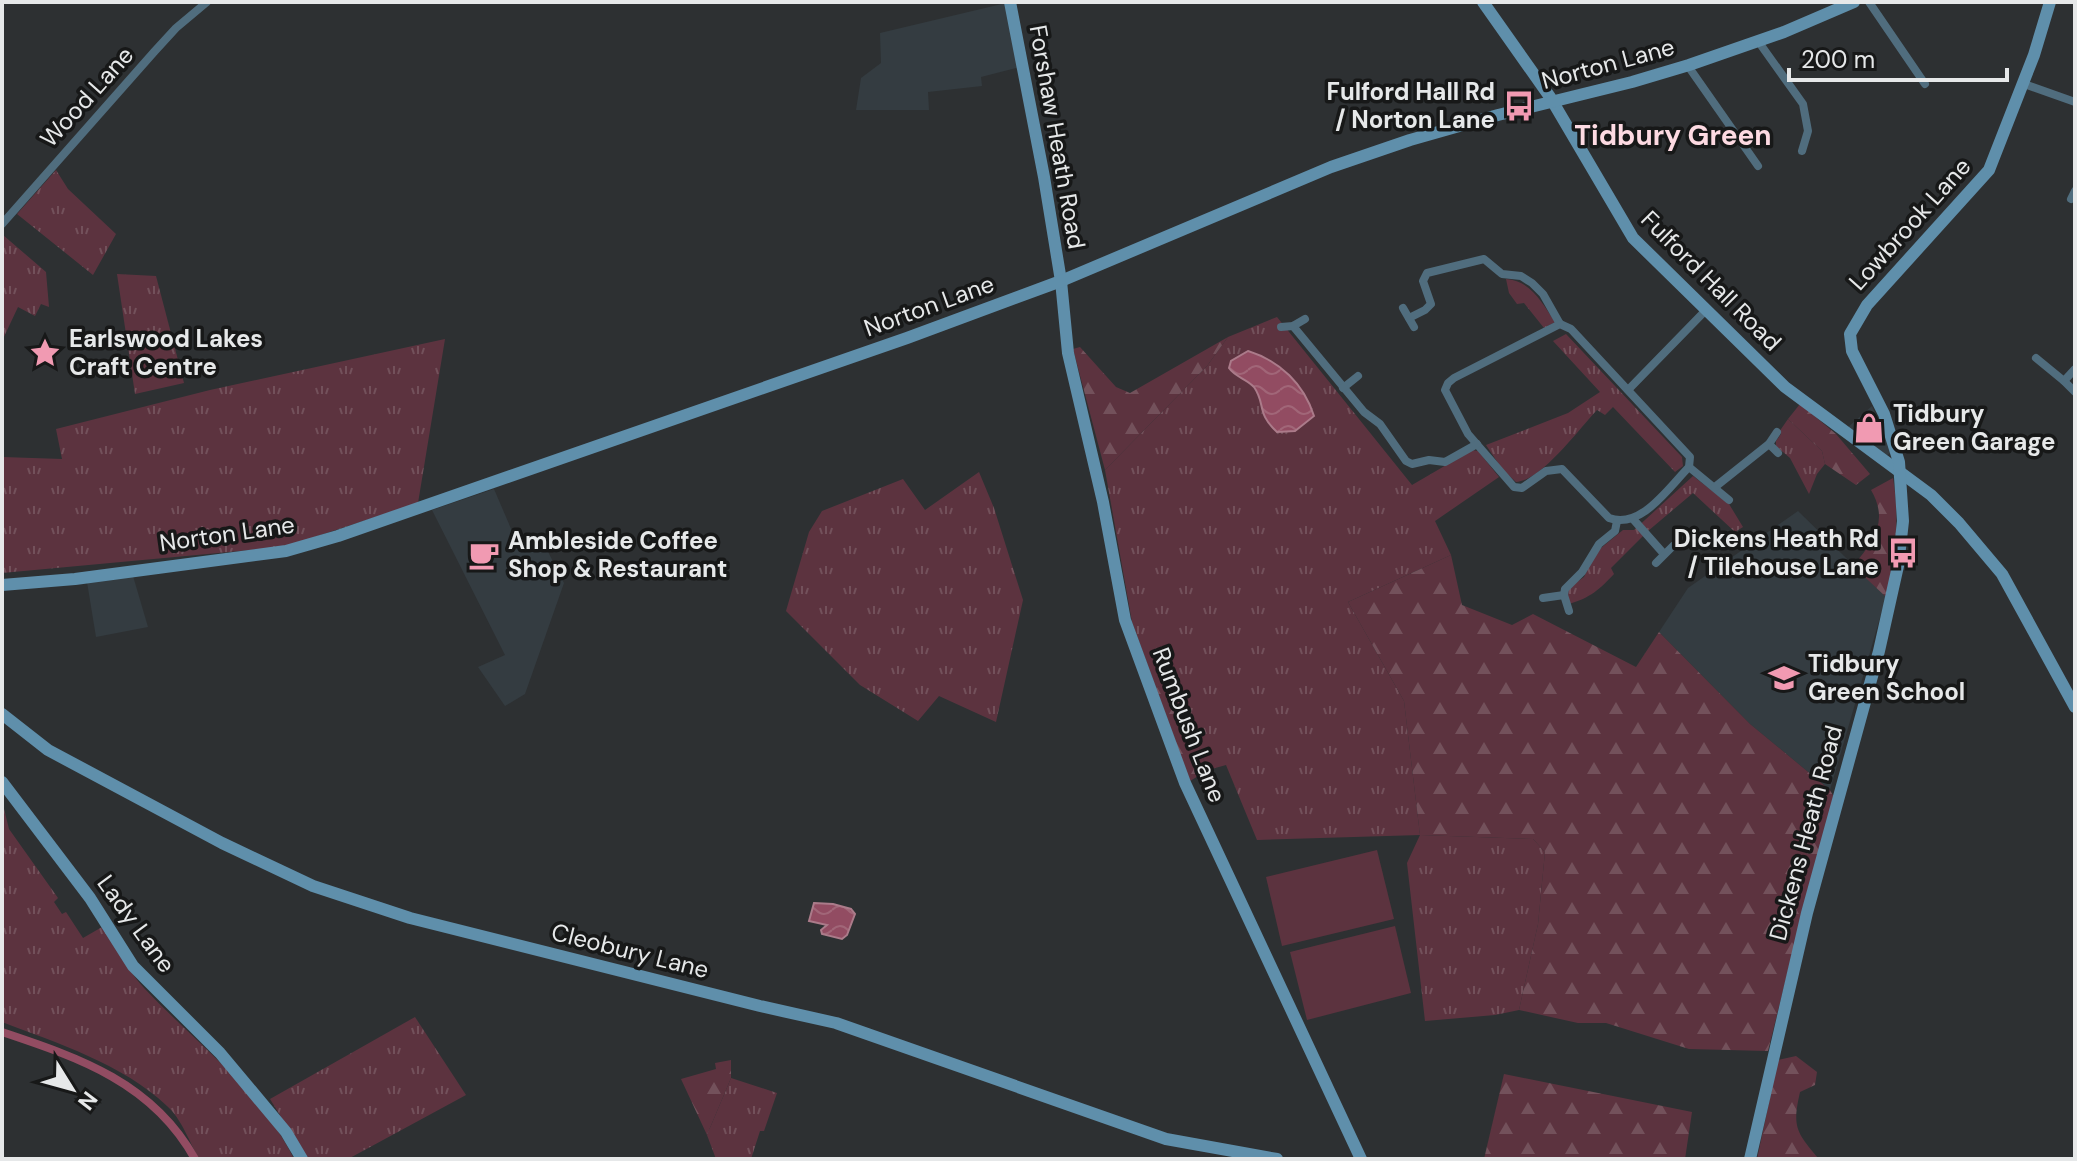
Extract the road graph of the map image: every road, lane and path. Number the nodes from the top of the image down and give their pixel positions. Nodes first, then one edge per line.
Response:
1 (207, 2) edge
2 (1010, 2) edge
3 (1483, 2) edge
4 (1854, 2) edge
5 (1869, 2) edge
6 (2050, 2) edge
7 (1758, 41) junction
8 (1688, 66) junction
9 (1925, 84) dead end
10 (2024, 84) junction
11 (1552, 101) junction
12 (2075, 102) edge
13 (1808, 131) junction
14 (1821, 131) dead end
15 (1802, 151) dead end
16 (1758, 166) dead end
17 (3, 218) edge
18 (1061, 281) junction
19 (1403, 308) dead end
20 (1706, 310) junction
21 (1409, 318) junction
22 (1305, 319) dead end
23 (1560, 324) junction
24 (1293, 326) junction
25 (1281, 327) dead end
26 (1414, 327) dead end
27 (2036, 358) dead end
28 (2075, 369) edge
29 (1358, 376) dead end
30 (2064, 381) junction
31 (1343, 388) junction
32 (1628, 390) junction
33 (2075, 392) edge
34 (1777, 432) dead end
35 (1477, 444) junction
36 (1769, 444) junction
37 (1778, 453) dead end
38 (1689, 467) junction
39 (1899, 471) junction
40 (1715, 487) junction
41 (1729, 500) dead end
42 (1633, 519) junction
43 (1617, 521) junction
44 (1673, 546) dead end
45 (1664, 554) junction
46 (1656, 563) dead end
47 (2, 585) edge
48 (1564, 595) junction
49 (1543, 598) dead end
50 (1569, 611) dead end
51 (2075, 707) edge
52 (2, 714) edge
53 (2, 782) edge
54 (302, 1159) edge
55 (1277, 1159) edge
56 (1361, 1159) edge
57 (1750, 1159) edge

1 - 17 street, Wood Lane
2 - 18 street, Forshaw Heath Road
3 - 11 street, Fulford Hall Road
4 - 7 street, Norton Lane
5 - 9 street
6 - 10 street, Lowbrook Lane
7 - 8 street, Norton Lane
7 - 13 street
8 - 11 street, Norton Lane
8 - 16 street
10 - 12 street
10 - 39 street, Lowbrook Lane
11 - 18 street, Norton Lane
11 - 20 street, Fulford Hall Road
13 - 14 street
13 - 15 street
18 - 47 street, Norton Lane
18 - 56 street, Rumbush Lane
19 - 21 street
20 - 32 street
20 - 39 street, Fulford Hall Road
21 - 23 street
21 - 26 street
22 - 24 street
23 - 32 street
23 - 35 street
24 - 25 street
24 - 31 street
27 - 30 street
28 - 30 street
29 - 31 street
30 - 33 street
31 - 35 street
32 - 38 street
34 - 36 street
35 - 43 street
36 - 37 street
36 - 40 street
38 - 40 street
38 - 42 street
39 - 51 street, Fulford Hall Road
39 - 57 street, Dickens Heath Road
40 - 41 street
42 - 43 street
42 - 45 street
43 - 48 street
44 - 45 street
45 - 46 street
48 - 49 street
48 - 50 street
52 - 55 street, Cleobury Lane
53 - 54 street, Lady Lane

